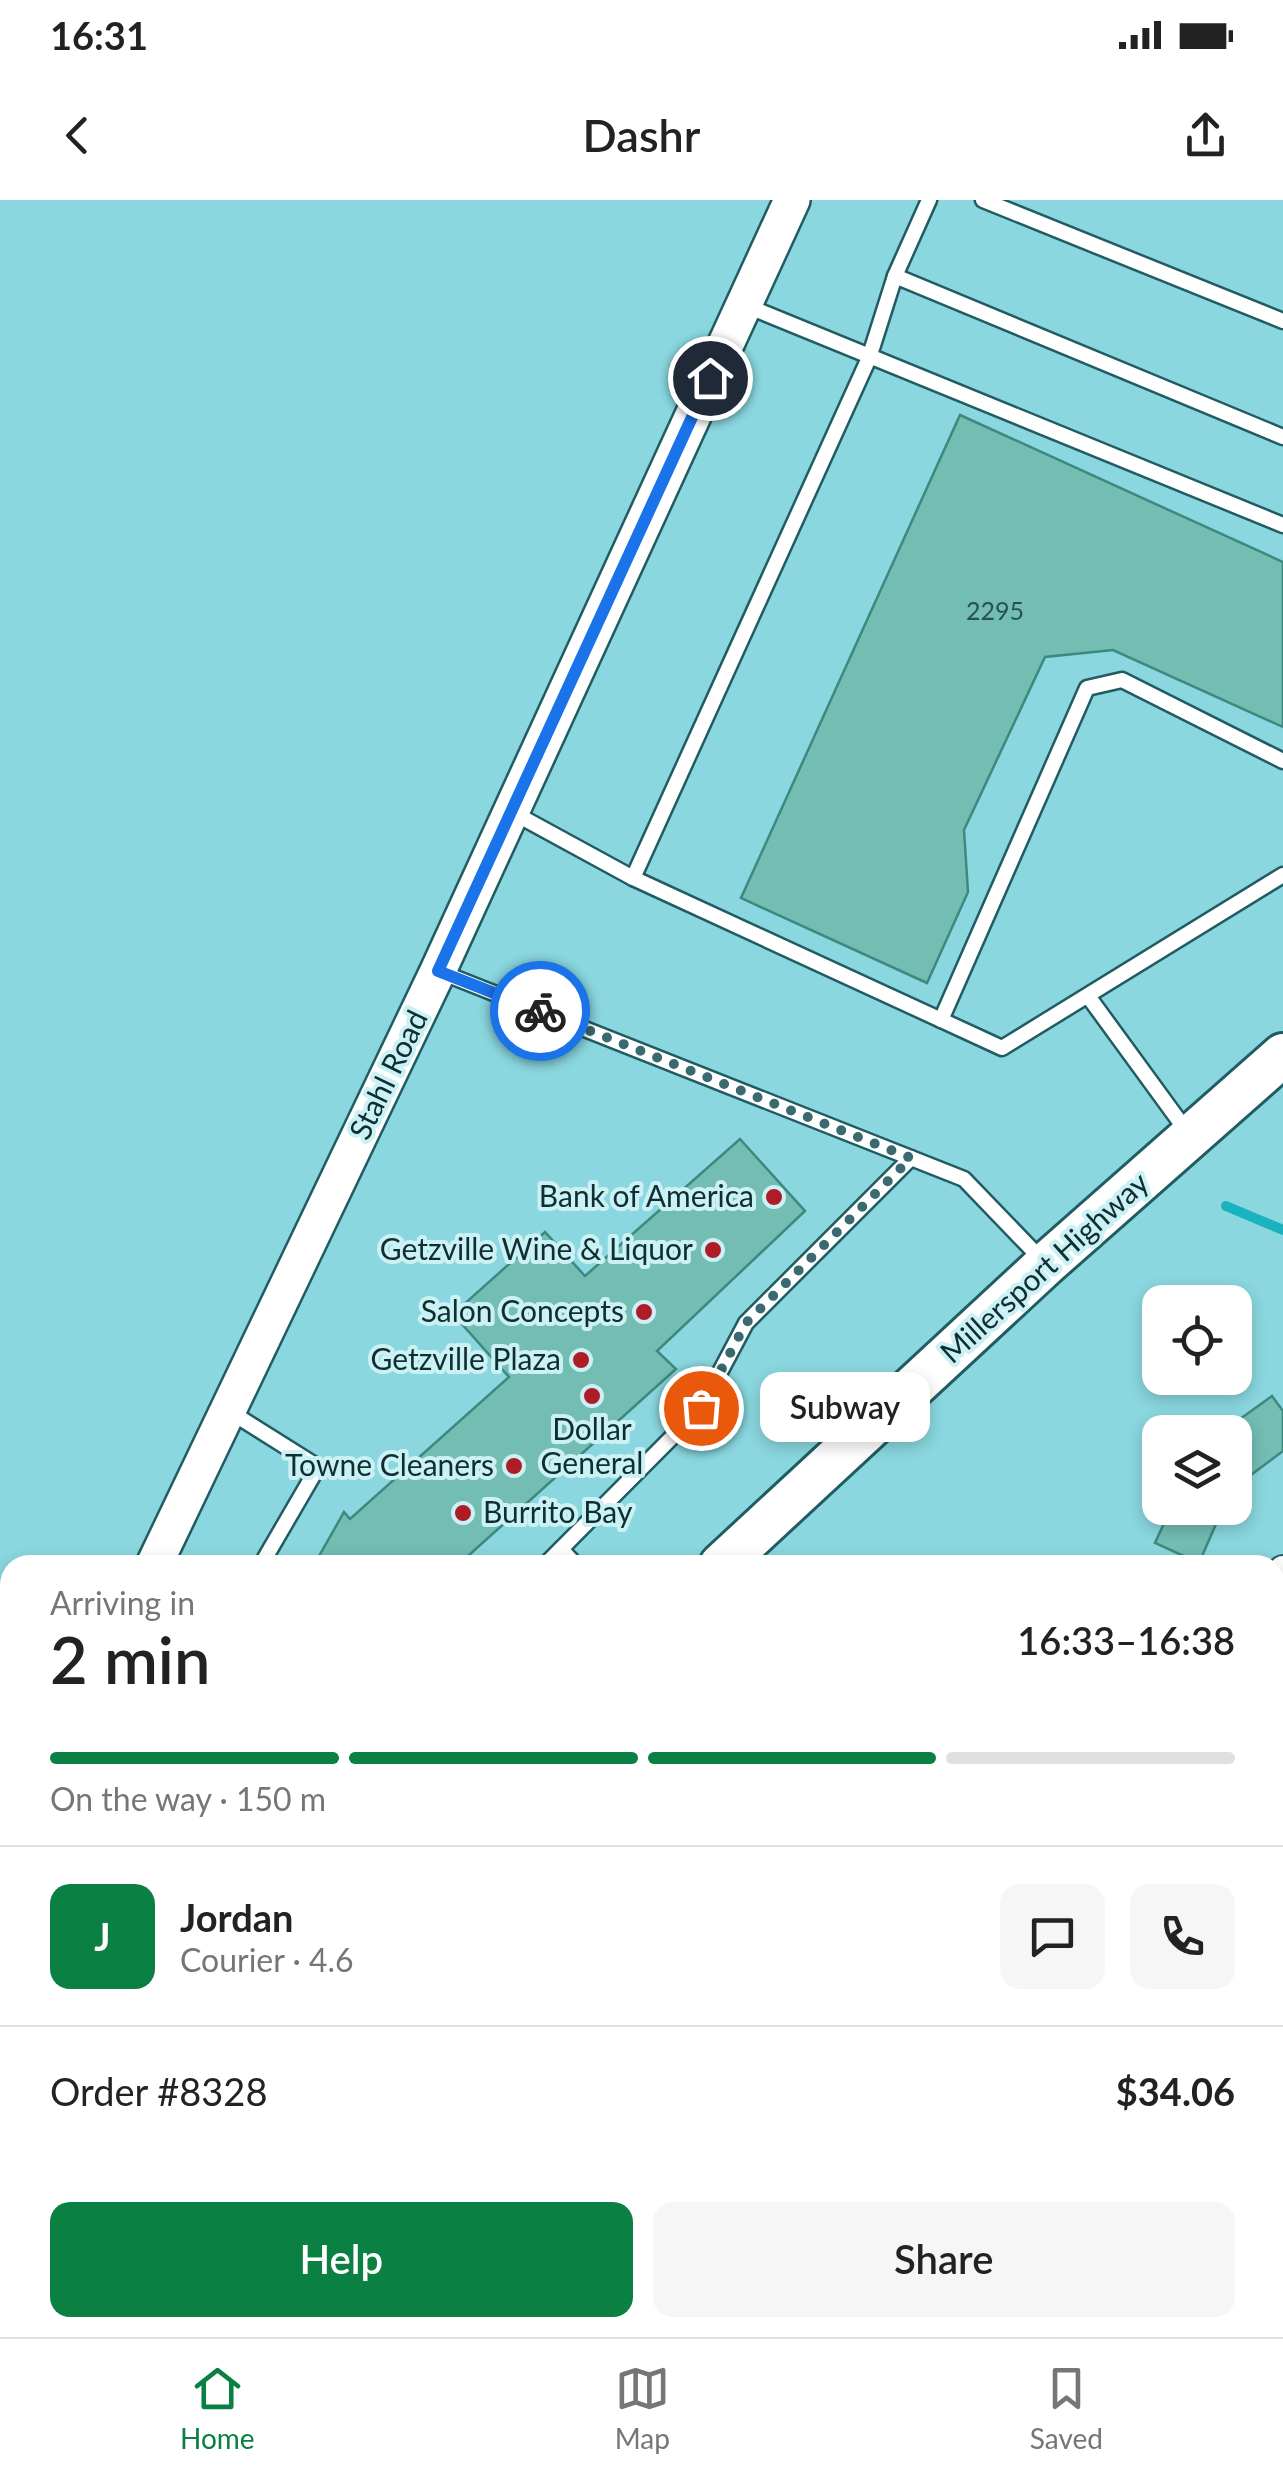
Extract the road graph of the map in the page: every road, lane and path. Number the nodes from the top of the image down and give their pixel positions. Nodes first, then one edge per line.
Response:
1 (792, 200) edge
2 (929, 200) edge
3 (983, 200) edge
4 (895, 276) junction
5 (743, 305) junction
6 (1283, 321) edge
7 (869, 358) junction
8 (1283, 437) edge
9 (1283, 525) edge
10 (1283, 761) edge
11 (511, 812) junction
12 (1283, 876) edge
13 (632, 878) junction
14 (438, 971) junction
15 (1088, 996) junction
16 (940, 1020) junction
17 (1283, 1055) edge
18 (1191, 1137) junction
19 (911, 1158) junction
20 (1046, 1264) junction
21 (228, 1410) junction
22 (561, 1549) junction
23 (159, 1555) edge
24 (267, 1555) edge
25 (555, 1555) edge
26 (567, 1555) edge
27 (732, 1555) edge

1 - 5 street, Stahl Road
2 - 4 lane
3 - 6 lane
4 - 7 lane
4 - 8 lane
5 - 7 lane
5 - 11 street, Stahl Road
7 - 9 lane
7 - 13 lane
10 - 16 lane
11 - 13 lane
11 - 14 street, Stahl Road
12 - 15 lane
13 - 16 lane
14 - 19 lane
14 - 21 street, Stahl Road
15 - 16 lane
15 - 18 lane
17 - 18 main road, Millersport Highway
18 - 20 main road, Millersport Highway
19 - 20 lane
19 - 22 lane
20 - 27 main road, Millersport Highway
21 - 23 street, Stahl Road
21 - 24 lane
22 - 25 lane
22 - 26 lane

